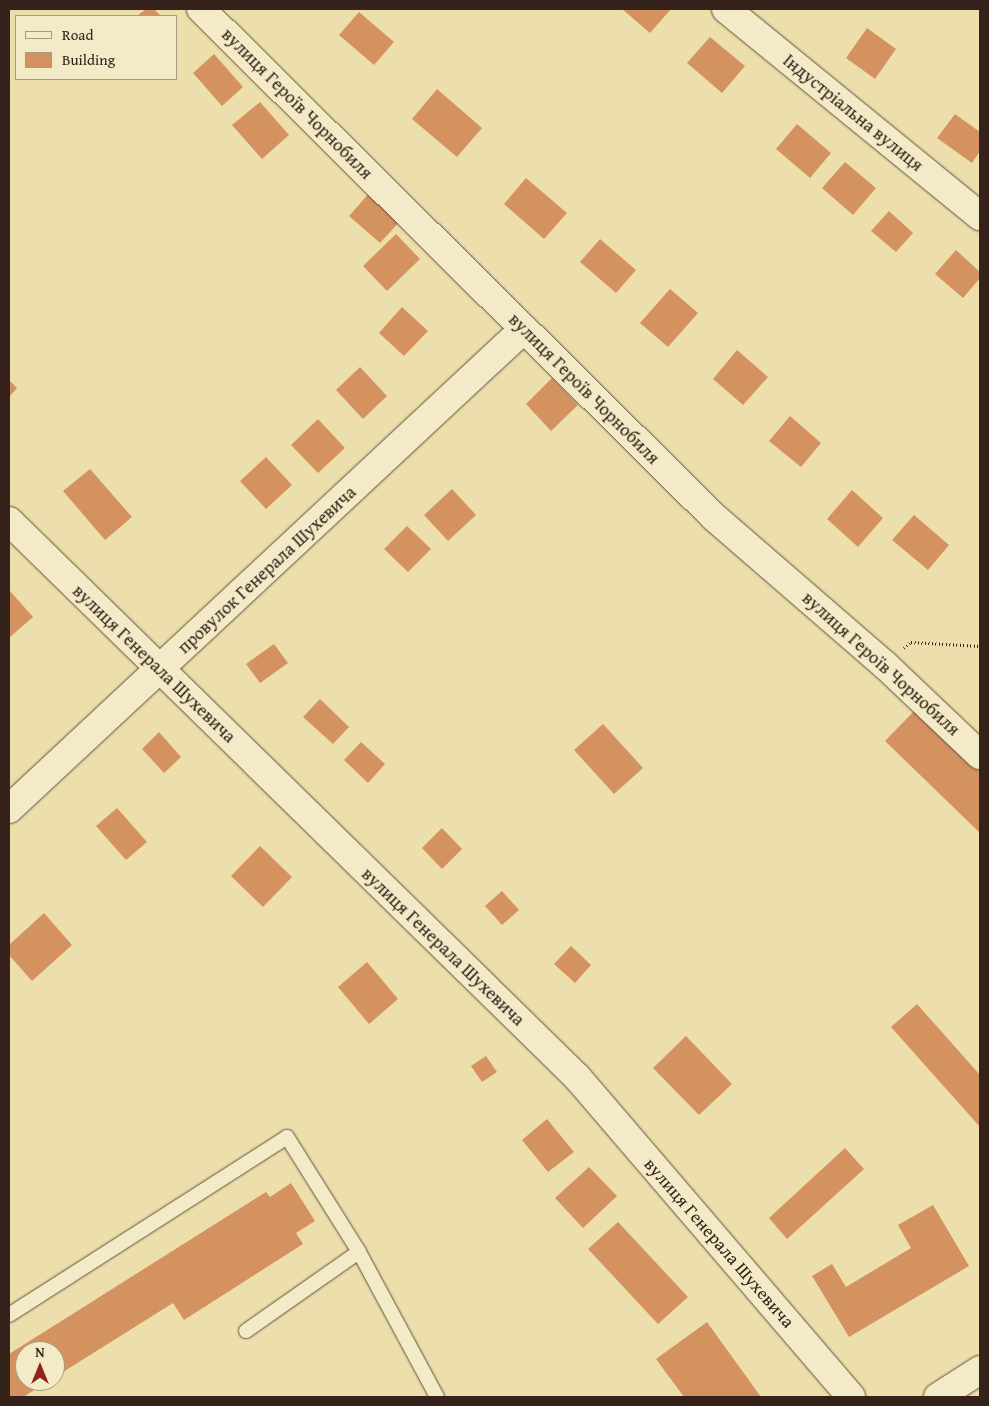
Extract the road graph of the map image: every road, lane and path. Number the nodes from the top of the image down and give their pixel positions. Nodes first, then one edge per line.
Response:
1 (201, 9) edge
2 (726, 9) edge
3 (980, 216) edge
4 (524, 329) junction
5 (9, 522) edge
6 (980, 646) edge
7 (886, 665) junction
8 (160, 670) junction
9 (980, 755) edge
10 (9, 809) edge
11 (359, 1252) junction
12 (9, 1315) edge
13 (246, 1331) dead end
14 (980, 1370) edge
15 (437, 1397) edge
16 (851, 1397) edge
17 (938, 1397) edge

1 - 4 street, вулиця Героїв Чорнобиля
2 - 3 street, Індустріальна вулиця
4 - 7 street, вулиця Героїв Чорнобиля
4 - 8 street, провулок Генерала Шухевича
5 - 8 street, вулиця Генерала Шухевича
6 - 7 path
7 - 9 street, вулиця Героїв Чорнобиля
8 - 10 street, провулок Генерала Шухевича
8 - 16 street, вулиця Генерала Шухевича
11 - 12 lane
11 - 13 lane
11 - 15 lane
14 - 17 street

